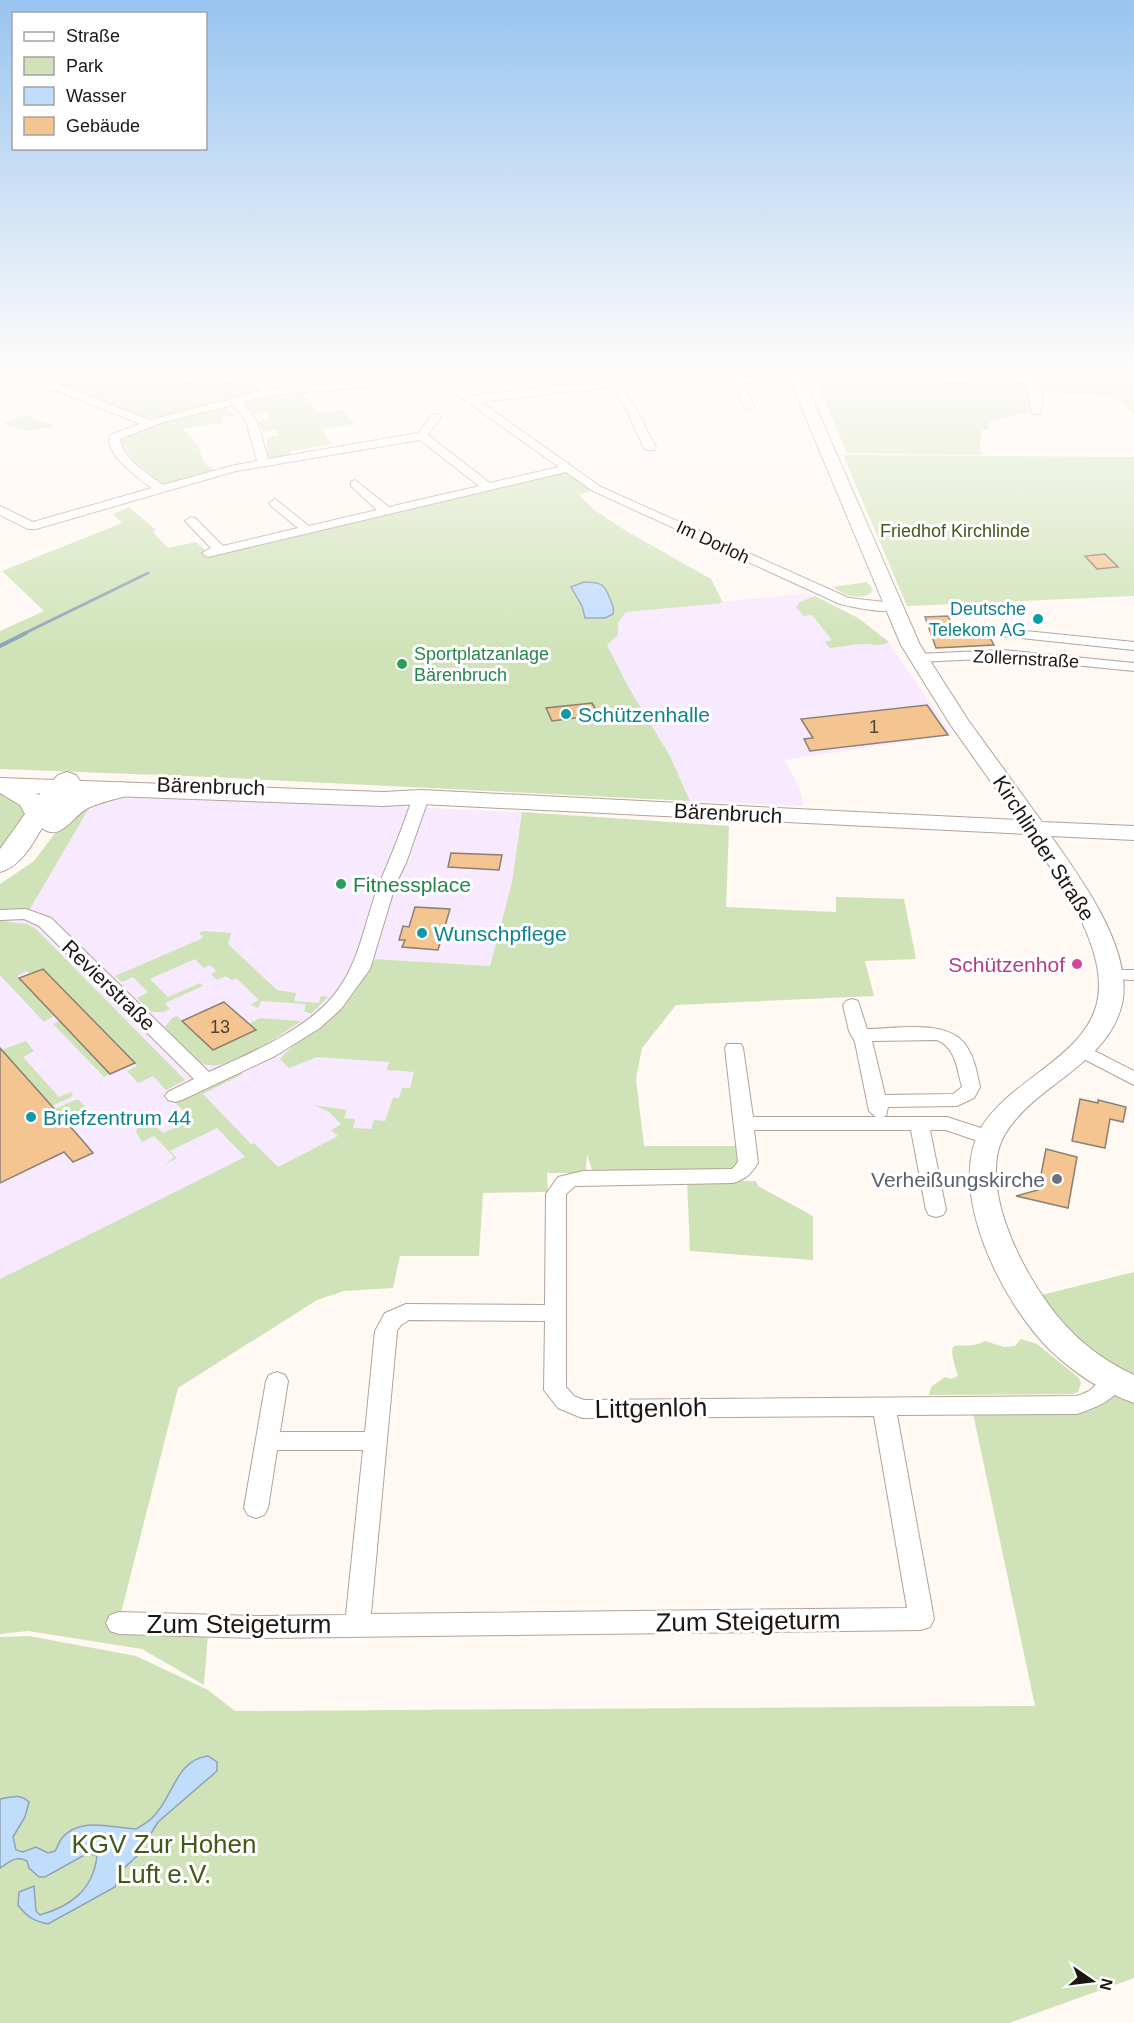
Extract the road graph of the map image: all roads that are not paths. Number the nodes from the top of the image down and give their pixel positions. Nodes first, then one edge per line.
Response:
1 (130, 462) edge
2 (267, 462) edge
3 (456, 462) edge
4 (557, 462) edge
5 (832, 462) edge
6 (264, 463) joint
7 (566, 469) junction
8 (355, 484) dead end
9 (488, 487) junction
10 (160, 489) junction
11 (275, 502) dead end
12 (0, 510) edge
13 (386, 511) junction
14 (191, 521) dead end
15 (307, 530) junction
16 (893, 606) junction
17 (1006, 633) dead end
18 (1134, 646) edge
19 (918, 658) junction
20 (1134, 667) edge
21 (1, 782) edge
22 (65, 785) junction
23 (120, 790) junction
24 (421, 797) junction
25 (45, 820) junction
26 (1036, 830) junction
27 (1134, 834) edge
28 (0, 864) edge
29 (0, 879) edge
30 (0, 915) edge
31 (1123, 975) edge
32 (852, 1005) dead end
33 (862, 1035) junction
34 (734, 1048) dead end
35 (1081, 1050) junction
36 (1134, 1079) edge
37 (207, 1081) junction
38 (175, 1096) dead end
39 (877, 1101) junction
40 (881, 1123) junction
41 (919, 1123) junction
42 (744, 1124) junction
43 (989, 1138) junction
44 (936, 1210) dead end
45 (555, 1313) junction
46 (277, 1381) dead end
47 (1124, 1385) edge
48 (884, 1405) junction
49 (267, 1441) junction
50 (375, 1441) junction
51 (255, 1508) dead end
52 (119, 1623) dead end
53 (358, 1624) junction

1 - 10 street
2 - 6 street
3 - 9 street
4 - 7 street, Im Dorloh
5 - 16 main road, Kirchlinder Straße
6 - 10 street
7 - 9 street
7 - 16 street, Im Dorloh
8 - 13 street
9 - 13 street
10 - 12 street
11 - 15 street
13 - 15 street
14 - 15 street
16 - 19 main road, Kirchlinder Straße
17 - 18 street, Zollernstraße
19 - 20 street, Zollernstraße
19 - 26 main road, Kirchlinder Straße
21 - 22 main road, Bärenbruch
21 - 25 highway
22 - 23 main road, Bärenbruch
22 - 24 main road, Bärenbruch
22 - 25 highway
23 - 24 main road, Bärenbruch
23 - 25 highway
24 - 26 main road, Bärenbruch
24 - 37 street
25 - 28 highway
25 - 29 highway
26 - 27 main road, Bärenbruch
26 - 31 main road, Kirchlinder Straße
30 - 37 street, Revierstraße
31 - 35 main road, Kirchlinder Straße
32 - 33 street
33 - 39 street
33 - 39 street
34 - 42 street, Littgenloh
35 - 36 street
35 - 43 main road, Kirchlinder Straße
37 - 38 street
39 - 40 street
40 - 41 street
40 - 42 street
41 - 43 street
41 - 44 street
42 - 45 street, Littgenloh
43 - 47 main road
45 - 48 street, Littgenloh
45 - 50 street, Zum Steigeturm
46 - 49 street
47 - 48 street, Littgenloh
48 - 53 street, Zum Steigeturm
49 - 50 street
49 - 51 street
50 - 53 street, Zum Steigeturm
52 - 53 street, Zum Steigeturm

